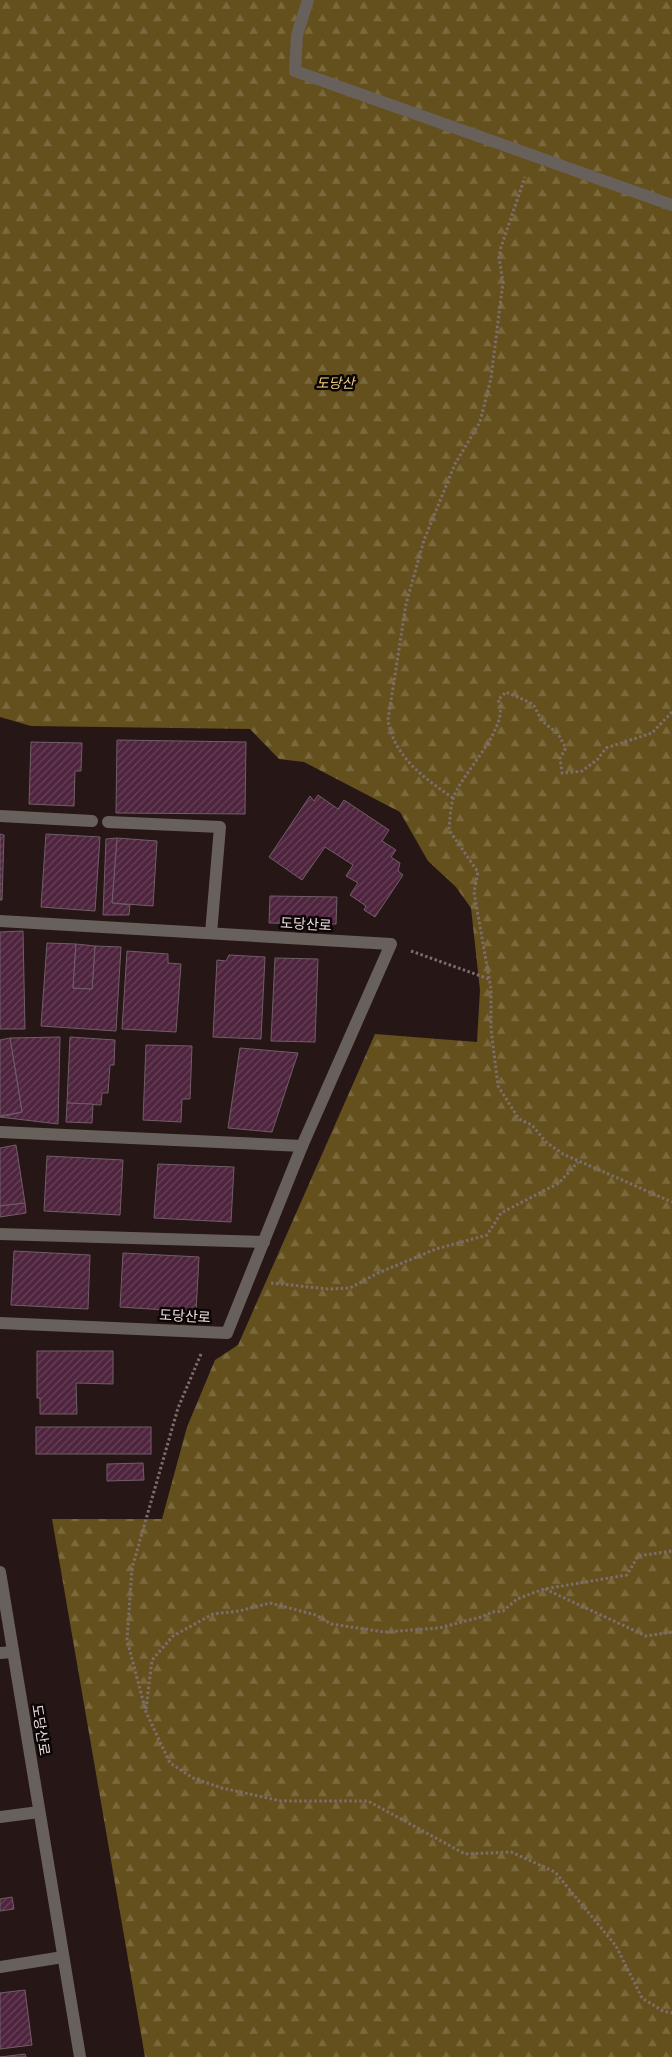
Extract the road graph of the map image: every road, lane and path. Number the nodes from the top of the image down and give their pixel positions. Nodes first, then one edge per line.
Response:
1 (308, 0) edge
2 (532, 156) junction
3 (672, 205) edge
4 (672, 712) edge
5 (453, 798) junction
6 (0, 816) edge
7 (92, 821) dead end
8 (108, 822) dead end
9 (0, 921) edge
10 (211, 933) junction
11 (390, 944) junction
12 (488, 978) junction
13 (0, 1132) edge
14 (302, 1146) junction
15 (578, 1162) junction
16 (672, 1202) edge
17 (0, 1234) edge
18 (264, 1242) junction
19 (246, 1286) junction
20 (0, 1323) edge
21 (210, 1332) junction
22 (672, 1551) edge
23 (0, 1572) edge
24 (544, 1589) junction
25 (672, 1632) edge
26 (13, 1652) junction
27 (0, 1653) edge
28 (146, 1712) junction
29 (39, 1812) junction
30 (0, 1818) edge
31 (63, 1957) junction
32 (0, 1967) edge
33 (672, 2013) edge
34 (80, 2057) edge

1 - 2 street
2 - 3 street
2 - 5 path
4 - 5 path
5 - 12 path
6 - 7 street
8 - 10 street
9 - 10 street, 도당산로
10 - 11 street, 도당산로
11 - 12 path
11 - 14 street, 도당산로
12 - 15 path
13 - 14 street
14 - 18 street, 도당산로
15 - 16 path
15 - 19 path
17 - 18 street
18 - 19 street, 도당산로
19 - 21 street, 도당산로
20 - 21 street, 도당산로
21 - 28 path
22 - 24 path
23 - 26 street, 도당산로
24 - 25 path
24 - 28 path
26 - 27 street
26 - 29 street, 도당산로
28 - 33 path
29 - 30 street
29 - 31 street, 도당산로
31 - 32 street
31 - 34 street, 도당산로

